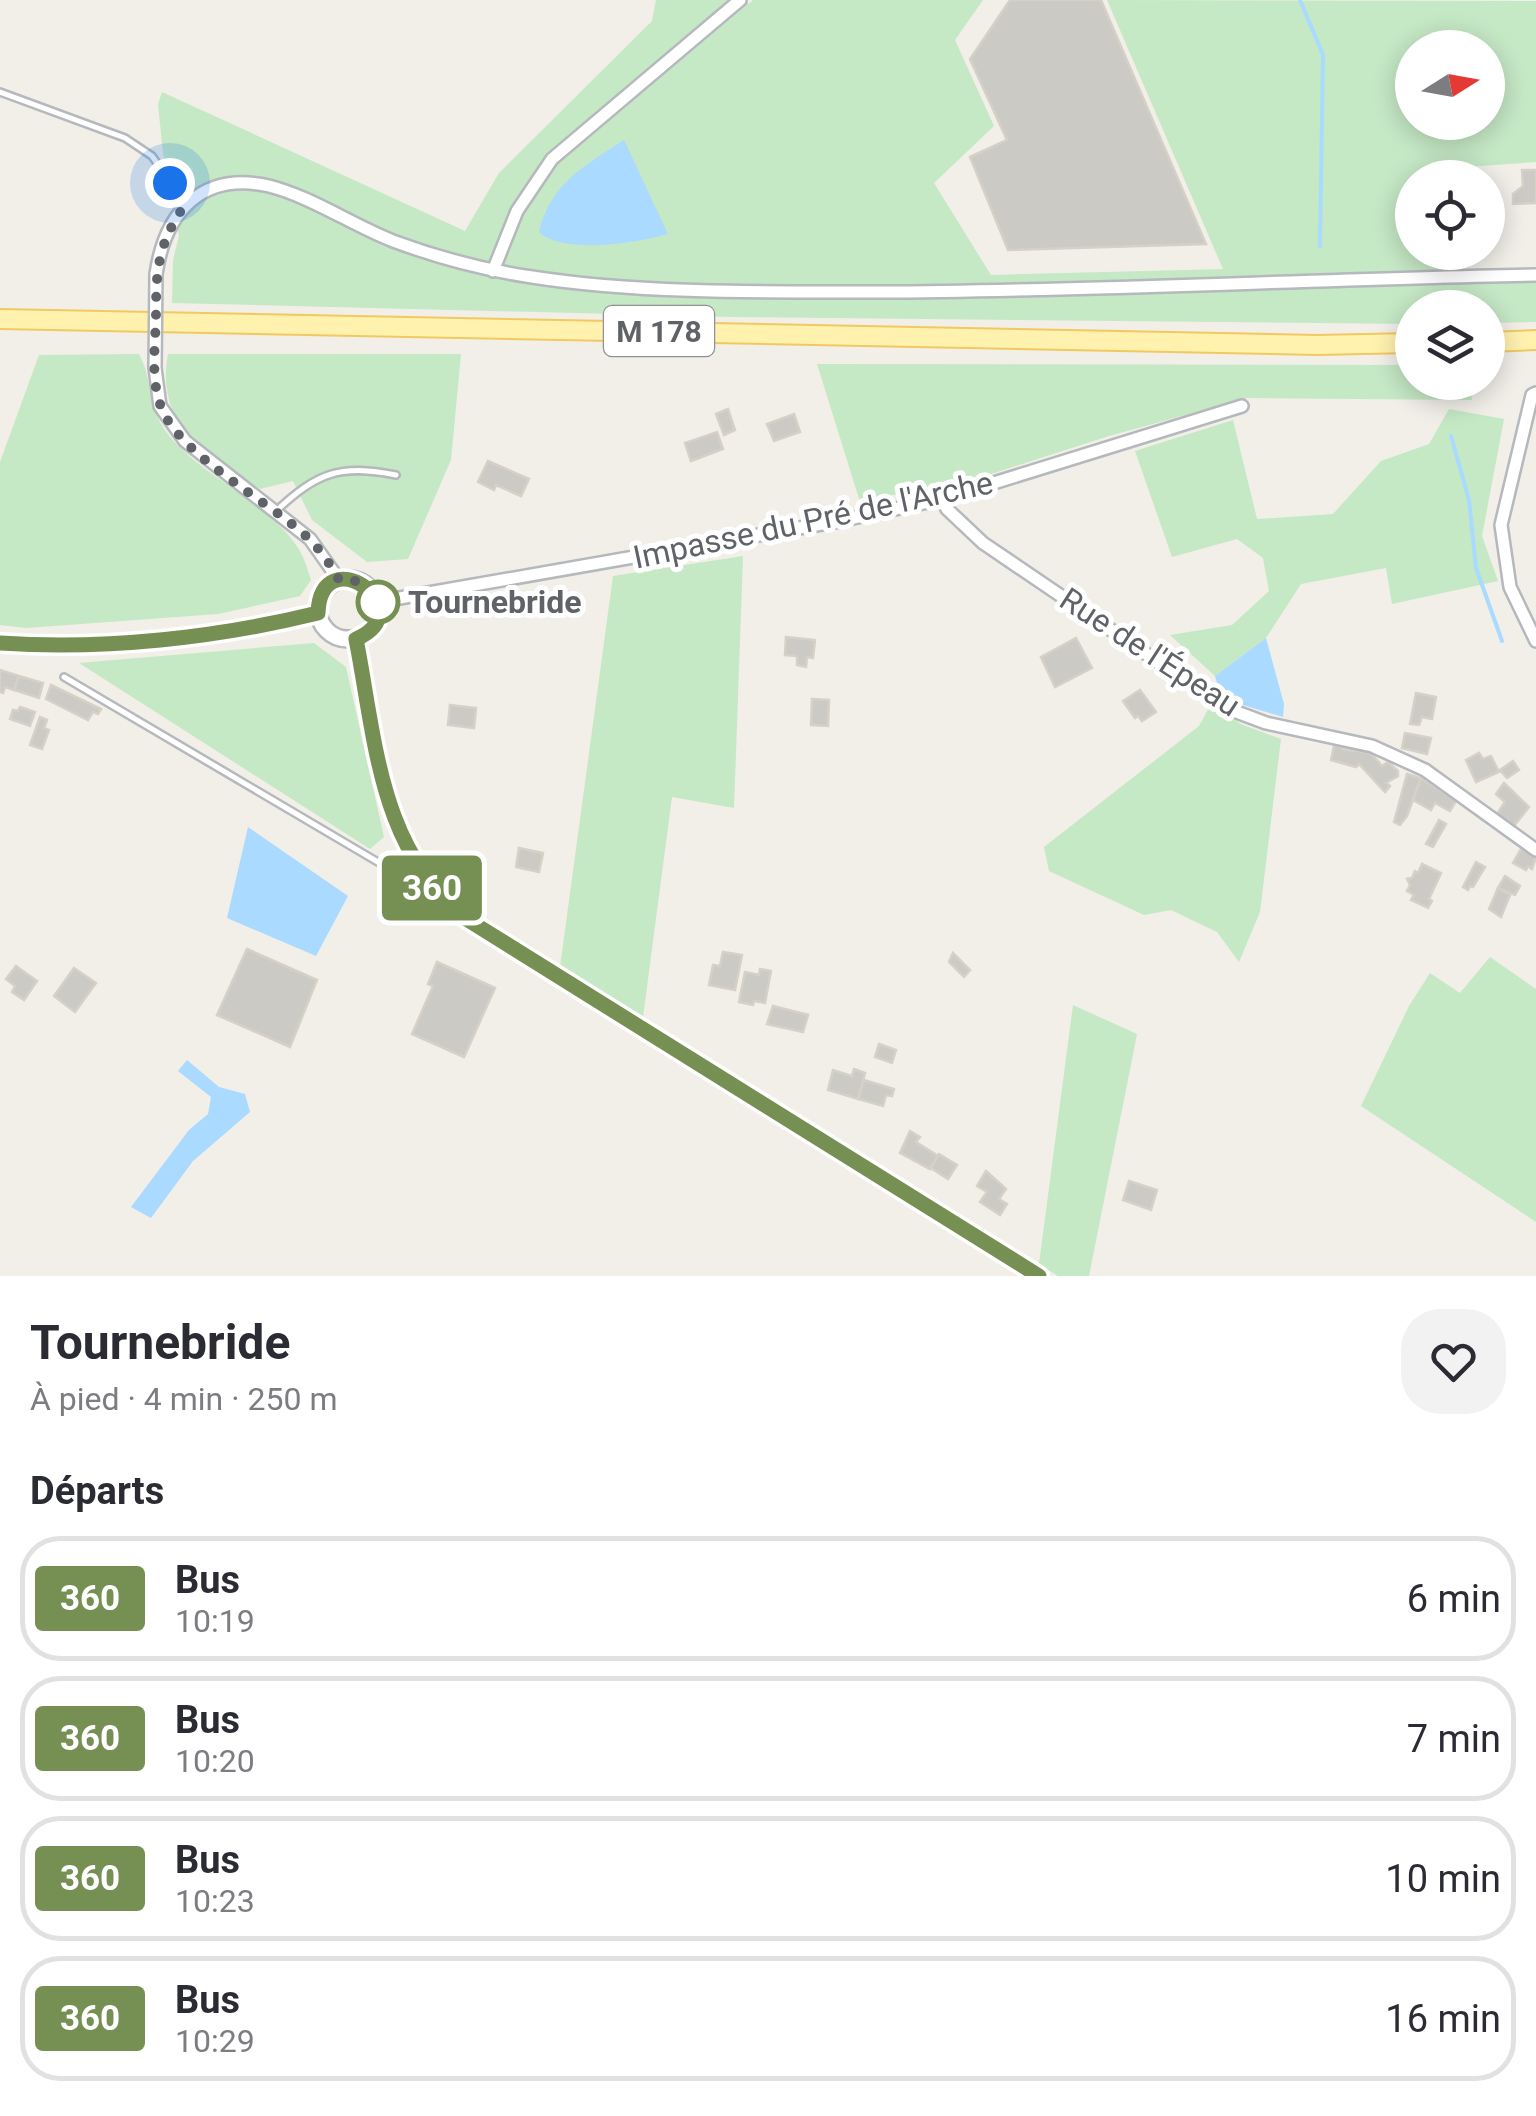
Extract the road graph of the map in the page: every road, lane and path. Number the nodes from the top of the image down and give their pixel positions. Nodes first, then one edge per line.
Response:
1 (740, 0) edge
2 (0, 92) edge
3 (186, 203) junction
4 (493, 271) junction
5 (1536, 275) edge
6 (0, 318) edge
7 (1536, 340) edge
8 (1505, 341) edge
9 (1395, 343) edge
10 (1536, 392) edge
11 (1242, 406) dead end
12 (396, 475) dead end
13 (942, 499) junction
14 (276, 510) junction
15 (339, 580) junction
16 (378, 602) junction
17 (318, 613) junction
18 (356, 639) junction
19 (1536, 641) edge
20 (0, 643) edge
21 (64, 676) dead end
22 (1536, 850) edge
23 (388, 868) dead end
24 (1039, 1276) edge

1 - 4 street
2 - 3 lane
3 - 4 street
3 - 14 street, bridge
4 - 5 street
6 - 9 main road, M 178
7 - 8 main road
10 - 19 street
11 - 13 street, Impasse du Pré de l'Arche
12 - 14 lane
13 - 16 street, Impasse du Pré de l'Arche
13 - 22 street, Rue de l'Épeau
14 - 15 street
15 - 16 main road
15 - 17 main road
16 - 18 main road
17 - 18 main road
17 - 20 main road
18 - 24 main road
21 - 23 lane

